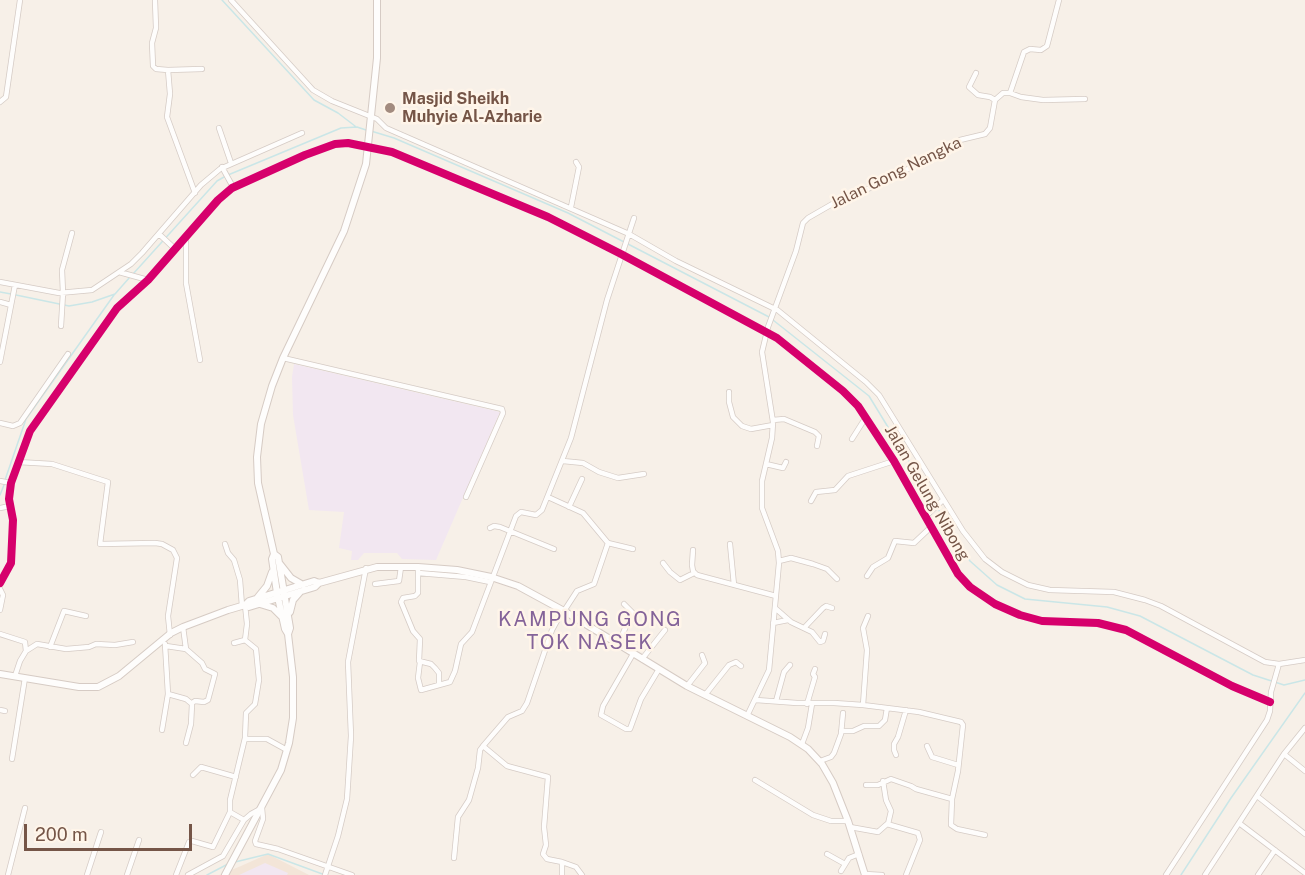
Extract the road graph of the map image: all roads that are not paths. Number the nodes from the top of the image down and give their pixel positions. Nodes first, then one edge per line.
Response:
1 (20, 0) edge
2 (155, 0) edge
3 (231, 0) edge
4 (377, 0) edge
5 (1059, 0) edge
6 (202, 69) dead end
7 (168, 70) junction
8 (976, 73) dead end
9 (1010, 93) junction
10 (1086, 99) dead end
11 (995, 100) junction
12 (0, 102) edge
13 (372, 119) junction
14 (219, 128) dead end
15 (302, 133) dead end
16 (369, 143) junction
17 (576, 162) dead end
18 (231, 163) junction
19 (223, 169) junction
20 (232, 184) junction
21 (195, 193) junction
22 (570, 207) junction
23 (634, 218) dead end
24 (72, 233) dead end
25 (160, 234) junction
26 (629, 235) junction
27 (186, 238) junction
28 (174, 250) junction
29 (622, 252) junction
30 (185, 258) junction
31 (120, 273) junction
32 (146, 279) junction
33 (0, 282) edge
34 (15, 288) junction
35 (63, 293) junction
36 (0, 302) edge
37 (11, 303) junction
38 (775, 310) junction
39 (61, 326) dead end
40 (767, 330) junction
41 (68, 354) dead end
42 (283, 358) junction
43 (200, 360) dead end
44 (0, 362) edge
45 (62, 373) junction
46 (45, 389) junction
47 (729, 392) dead end
48 (53, 394) junction
49 (40, 404) junction
50 (866, 417) junction
51 (773, 422) junction
52 (0, 423) edge
53 (852, 439) dead end
54 (817, 446) dead end
55 (563, 461) junction
56 (894, 461) junction
57 (18, 462) junction
58 (786, 462) dead end
59 (766, 464) junction
60 (644, 474) dead end
61 (582, 478) dead end
62 (5, 482) edge
63 (548, 497) junction
64 (466, 498) dead end
65 (811, 501) dead end
66 (942, 501) junction
67 (10, 506) junction
68 (569, 507) junction
69 (0, 508) edge
70 (928, 515) junction
71 (931, 527) junction
72 (490, 528) dead end
73 (510, 531) junction
74 (608, 543) junction
75 (225, 544) dead end
76 (730, 544) dead end
77 (554, 549) dead end
78 (633, 549) dead end
79 (693, 550) dead end
80 (779, 561) junction
81 (663, 563) dead end
82 (276, 566) junction
83 (400, 567) junction
84 (366, 568) junction
85 (418, 570) junction
86 (694, 573) junction
87 (867, 576) dead end
88 (491, 579) junction
89 (837, 579) dead end
90 (0, 583) edge
91 (319, 583) junction
92 (375, 584) dead end
93 (303, 585) junction
94 (734, 585) junction
95 (0, 590) edge
96 (300, 592) junction
97 (281, 594) junction
98 (776, 596) junction
99 (257, 601) junction
100 (624, 604) dead end
101 (244, 606) junction
102 (775, 608) junction
103 (832, 608) dead end
104 (0, 610) edge
105 (563, 610) junction
106 (86, 616) dead end
107 (868, 616) dead end
108 (285, 617) junction
109 (788, 620) junction
110 (773, 623) junction
111 (183, 627) junction
112 (804, 628) junction
113 (665, 630) dead end
114 (0, 634) edge
115 (170, 634) junction
116 (825, 634) dead end
117 (245, 640) junction
118 (133, 642) dead end
119 (164, 643) junction
120 (234, 643) dead end
121 (618, 645) junction
122 (50, 647) junction
123 (186, 649) junction
124 (26, 651) junction
125 (633, 654) junction
126 (702, 655) dead end
127 (642, 659) junction
128 (1305, 660) edge
129 (420, 662) junction
130 (1279, 664) junction
131 (790, 665) dead end
132 (741, 666) dead end
133 (659, 669) junction
134 (815, 669) dead end
135 (0, 674) edge
136 (15, 676) junction
137 (25, 678) junction
138 (439, 685) junction
139 (687, 686) junction
140 (168, 694) junction
141 (705, 695) junction
142 (756, 700) junction
143 (776, 701) junction
144 (1270, 702) junction
145 (192, 703) junction
146 (809, 704) junction
147 (864, 705) junction
148 (887, 708) junction
149 (906, 710) junction
150 (843, 714) dead end
151 (747, 716) junction
152 (1305, 728) edge
153 (162, 730) dead end
154 (841, 731) junction
155 (245, 739) junction
156 (186, 743) dead end
157 (802, 744) junction
158 (483, 746) junction
159 (927, 746) dead end
160 (287, 750) junction
161 (1284, 754) junction
162 (896, 755) dead end
163 (12, 759) dead end
164 (820, 761) junction
165 (958, 765) junction
166 (1305, 771) edge
167 (193, 775) dead end
168 (236, 777) junction
169 (755, 780) dead end
170 (883, 782) junction
171 (866, 785) dead end
172 (1257, 795) junction
173 (952, 799) junction
174 (25, 808) dead end
175 (262, 808) junction
176 (230, 812) junction
177 (244, 820) junction
178 (1239, 823) junction
179 (849, 824) junction
180 (888, 825) junction
181 (101, 832) dead end
182 (1305, 834) edge
183 (985, 835) dead end
184 (139, 840) dead end
185 (217, 840) junction
186 (231, 844) junction
187 (1275, 850) junction
188 (827, 854) dead end
189 (859, 854) junction
190 (454, 858) dead end
191 (562, 862) junction
192 (845, 864) junction
193 (328, 866) junction
194 (841, 871) dead end
195 (226, 872) edge
196 (1305, 873) edge
197 (865, 874) edge
198 (8, 875) edge
199 (87, 875) edge
200 (127, 875) edge
201 (176, 875) edge
202 (188, 875) edge
203 (325, 875) edge
204 (352, 875) edge
205 (562, 875) edge
206 (582, 875) edge
207 (882, 875) edge
208 (906, 875) edge
209 (1166, 875) edge
210 (1205, 875) edge
211 (1258, 875) edge

1 - 12 street
2 - 7 street
3 - 13 street
4 - 13 main road
5 - 9 street
6 - 7 street
7 - 21 street
8 - 11 street
9 - 10 street
9 - 11 street
11 - 38 street, Jalan Gong Nangka
13 - 16 main road
13 - 22 street
14 - 18 street
15 - 18 street
16 - 20 street, Jalan Gelung Nibong
16 - 29 street, Jalan Gelung Nibong
16 - 42 main road
17 - 22 street
18 - 19 street
19 - 20 street
19 - 21 street
20 - 27 street, Jalan Gelung Nibong
21 - 25 street
22 - 26 street
23 - 26 street
24 - 35 street
25 - 28 street
25 - 31 street
26 - 29 street
26 - 38 street
27 - 28 street, Jalan Gelung Nibong
27 - 30 street
28 - 30 street
28 - 32 street, Jalan Gelung Nibong
29 - 40 street, Jalan Gelung Nibong
29 - 55 street
30 - 43 street
31 - 32 street
31 - 35 street
32 - 45 street, Jalan Gelung Nibong
33 - 34 street
34 - 35 street
34 - 37 street
35 - 39 street
36 - 37 street
37 - 44 street
38 - 40 street
38 - 66 street
40 - 50 street, Jalan Gelung Nibong
40 - 51 street
41 - 45 street
42 - 64 street
42 - 82 main road
45 - 46 street
45 - 48 street
46 - 48 street
46 - 49 street
47 - 51 street
48 - 49 street
49 - 52 street
49 - 57 street
50 - 53 street
50 - 56 street, Jalan Gelung Nibong
51 - 54 street
51 - 59 street
55 - 60 street
55 - 63 street
56 - 65 street
56 - 70 street, Jalan Gelung Nibong
57 - 62 street
57 - 115 street
58 - 59 street
59 - 80 street
61 - 68 street
62 - 67 street
63 - 68 street
63 - 73 street
66 - 70 street
66 - 130 street
67 - 69 street
67 - 90 street
68 - 74 street
70 - 71 street, Jalan Gelung Nibong
71 - 87 street
71 - 144 street, Jalan Gelung Nibong
72 - 73 street
73 - 77 street
73 - 88 street
74 - 78 street
74 - 105 street
75 - 101 street
76 - 94 street
79 - 86 street
80 - 89 street
80 - 98 street
81 - 86 street
82 - 93 main road
82 - 97 main road
82 - 99 main road
83 - 84 main road
83 - 85 main road
83 - 92 street
84 - 91 main road
84 - 193 street
85 - 88 main road
85 - 129 street
86 - 94 street
88 - 105 main road
88 - 138 street
91 - 93 main road
91 - 96 main road
93 - 97 main road
94 - 98 street
95 - 104 street
96 - 97 main road
96 - 108 main road
97 - 99 main road
97 - 108 main road
98 - 102 street
99 - 101 main road
99 - 108 main road
100 - 121 street
101 - 111 main road
101 - 117 street
102 - 109 street
102 - 110 street
103 - 112 street
105 - 121 main road
105 - 158 street
106 - 122 street
107 - 147 street
108 - 160 main road
109 - 110 street
109 - 112 street
110 - 142 street
111 - 115 main road
111 - 123 street
112 - 116 street
113 - 127 street
114 - 124 street
115 - 119 main road
117 - 120 street
117 - 155 street
118 - 122 street
119 - 123 street
119 - 137 main road
119 - 140 street
121 - 125 main road
122 - 124 street
123 - 145 street
124 - 136 street
125 - 127 main road
125 - 133 street
126 - 139 street
127 - 133 main road
128 - 130 street
129 - 138 street
129 - 138 street
130 - 144 street
131 - 143 street
132 - 141 street
133 - 139 main road
134 - 146 street
135 - 136 main road
136 - 137 main road
137 - 163 street
139 - 141 main road
140 - 145 street
140 - 153 street
141 - 151 main road
142 - 143 street
142 - 151 street
143 - 146 street
144 - 209 street
145 - 156 street
146 - 147 street
146 - 157 street
147 - 148 street
148 - 149 street
148 - 154 street
149 - 162 street
149 - 165 street
150 - 154 street
151 - 157 main road
152 - 161 street
154 - 164 street
155 - 160 street
155 - 168 street
157 - 164 main road
158 - 190 street
158 - 191 street
159 - 165 street
160 - 175 main road
161 - 166 street
161 - 172 street
164 - 179 main road
165 - 173 street
167 - 168 street
168 - 176 street
169 - 179 street
170 - 171 street
170 - 173 street
170 - 180 street
172 - 178 street
172 - 182 street
173 - 183 street
174 - 198 street
175 - 177 street
175 - 193 street
175 - 195 main road
176 - 177 street
176 - 185 street
177 - 186 street
178 - 187 street
178 - 210 street
179 - 180 street
179 - 189 main road
180 - 208 street
181 - 199 street
184 - 200 street
185 - 186 street
185 - 201 street
186 - 202 street
187 - 196 street
187 - 211 street
188 - 192 street
189 - 192 street
189 - 197 main road
191 - 205 street
191 - 206 street
192 - 194 street
193 - 203 street
193 - 204 street
197 - 207 street

